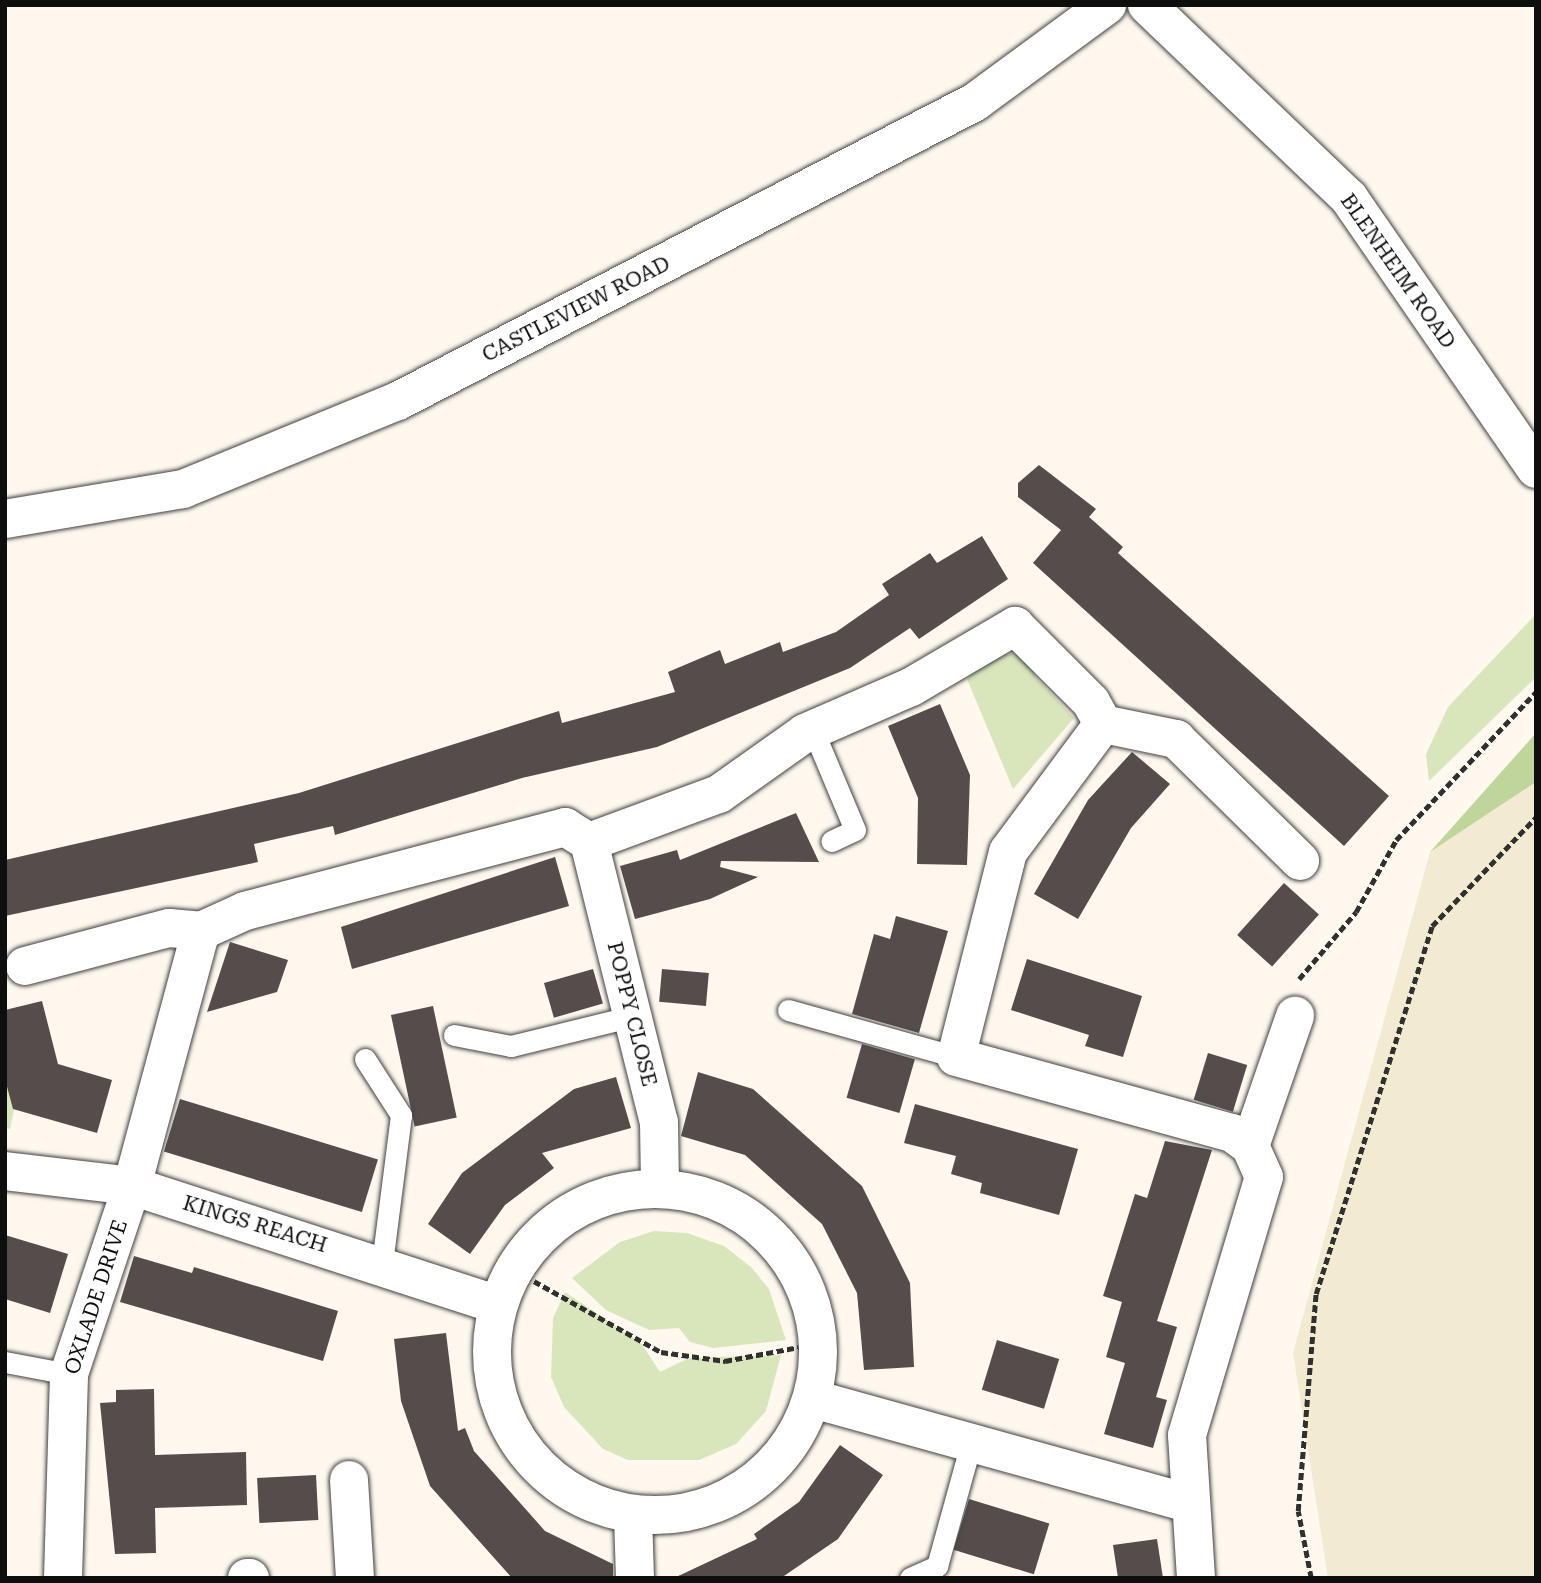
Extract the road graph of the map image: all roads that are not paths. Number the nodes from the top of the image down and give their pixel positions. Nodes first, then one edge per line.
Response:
1 (1107, 5) edge
2 (1147, 5) edge
3 (1536, 469) edge
4 (5, 519) edge
5 (1103, 724) junction
6 (813, 730) junction
7 (831, 841) dead end
8 (589, 842) junction
9 (1300, 861) dead end
10 (201, 931) junction
11 (25, 966) dead end
12 (788, 1010) dead end
13 (633, 1016) junction
14 (1294, 1016) road end
15 (454, 1035) dead end
16 (956, 1056) junction
17 (365, 1059) dead end
18 (1250, 1146) junction
19 (5, 1171) edge
20 (132, 1186) junction
21 (660, 1188) junction
22 (382, 1263) junction
23 (505, 1288) junction
24 (5, 1362) edge
25 (69, 1374) junction
26 (813, 1399) junction
27 (971, 1443) junction
28 (349, 1480) dead end
29 (1187, 1503) junction
30 (633, 1515) junction
31 (63, 1578) edge
32 (355, 1578) edge
33 (635, 1578) edge
34 (909, 1578) edge
35 (1196, 1578) edge

1 - 4 street, CASTLEVIEW ROAD
2 - 3 street, BLENHEIM ROAD
5 - 6 street
5 - 9 street
5 - 16 street
6 - 7 lane
6 - 8 street
8 - 10 street
8 - 13 street, POPPY CLOSE
10 - 11 street
10 - 20 street, OXLADE DRIVE
12 - 16 lane
13 - 15 lane
13 - 21 street, POPPY CLOSE
14 - 18 street
16 - 18 street
17 - 22 lane
18 - 29 street
19 - 20 street, KINGS REACH
20 - 22 street, KINGS REACH
20 - 25 street, OXLADE DRIVE
21 - 23 street
21 - 26 street
22 - 23 street, KINGS REACH
23 - 30 street
24 - 25 lane
25 - 31 street, OXLADE DRIVE
26 - 27 street
26 - 30 street
27 - 29 street
27 - 34 lane
28 - 32 street
29 - 35 street
30 - 33 street

